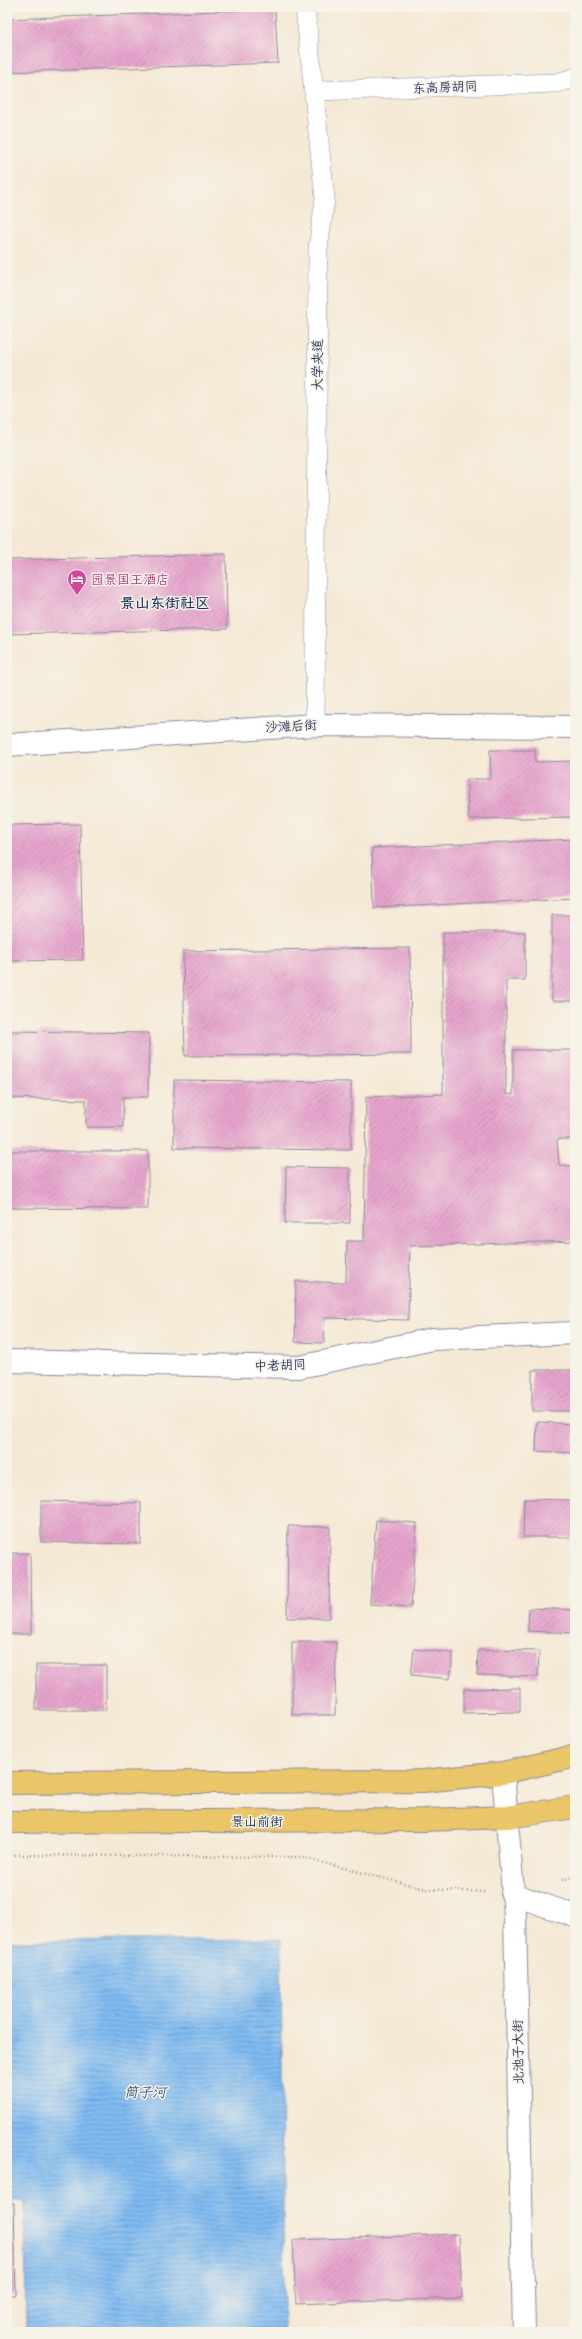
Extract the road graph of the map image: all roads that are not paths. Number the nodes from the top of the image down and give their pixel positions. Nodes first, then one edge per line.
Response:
1 (305, 7) edge
2 (575, 78) edge
3 (315, 91) junction
4 (315, 725) junction
5 (575, 727) edge
6 (7, 744) edge
7 (575, 1333) edge
8 (7, 1361) edge
9 (575, 1756) edge
10 (503, 1773) junction
11 (7, 1783) edge
12 (575, 1807) edge
13 (508, 1817) junction
14 (7, 1822) edge
15 (512, 1894) junction
16 (575, 1916) edge
17 (524, 2332) edge

1 - 3 lane, 大学夹道
2 - 3 lane, 东高房胡同
3 - 4 lane, 大学夹道
4 - 5 street, 沙滩后街
4 - 6 street, 沙滩后街
7 - 8 street, 中老胡同
9 - 10 main road
10 - 11 main road
10 - 13 street, 北池子大街
12 - 13 main road, 景山前街
13 - 14 main road, 景山前街
13 - 15 street, 北池子大街
15 - 16 street
15 - 17 street, 北池子大街

